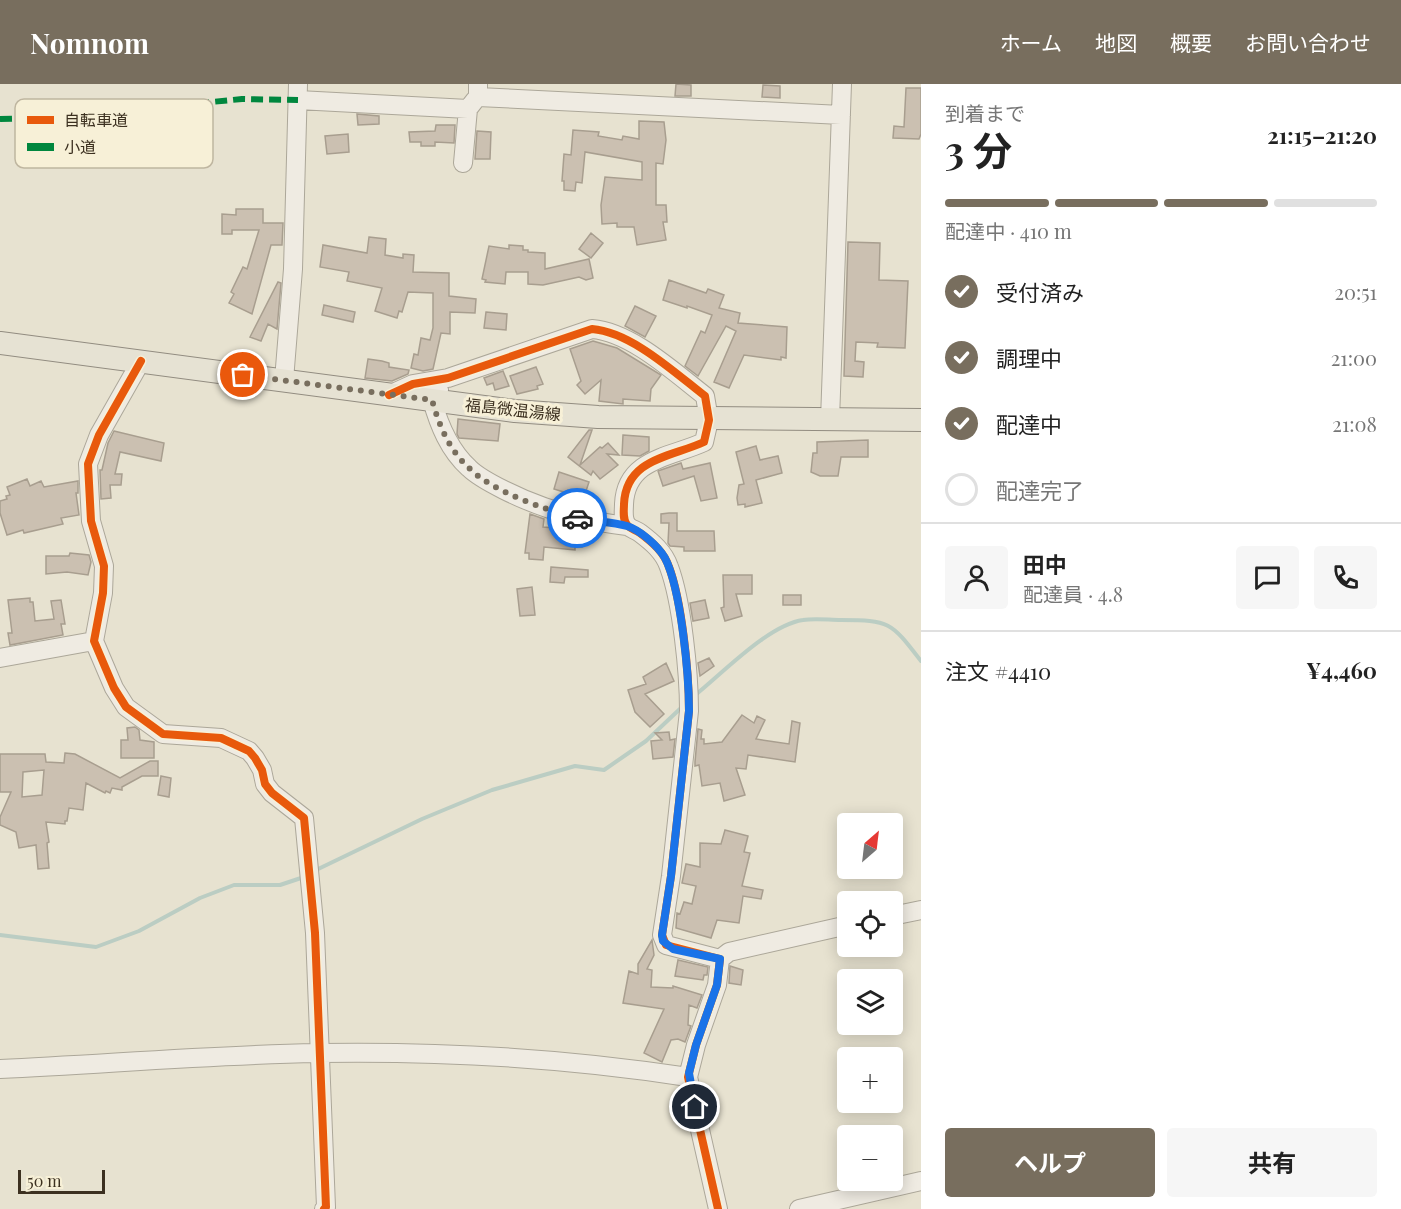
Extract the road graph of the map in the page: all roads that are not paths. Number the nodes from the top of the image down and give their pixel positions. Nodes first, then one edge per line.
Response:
1 (842, 84) edge
2 (298, 92) edge
3 (475, 96) edge
4 (841, 115) junction
5 (463, 163) dead end
6 (0, 343) edge
7 (141, 361) junction
8 (448, 378) junction
9 (284, 380) junction
10 (389, 395) junction
11 (432, 400) junction
12 (709, 420) junction
13 (830, 420) junction
14 (921, 420) edge
15 (627, 526) junction
16 (94, 641) junction
17 (0, 658) edge
18 (921, 910) edge
19 (903, 914) edge
20 (837, 928) edge
21 (720, 959) junction
22 (320, 1053) junction
23 (0, 1069) edge
24 (688, 1077) junction
25 (921, 1181) edge
26 (324, 1209) edge
27 (718, 1209) edge
28 (799, 1209) edge

1 - 4 street
2 - 3 street
2 - 9 street
3 - 4 street
3 - 5 street
4 - 13 street
6 - 7 main road, 福島微温湯線
7 - 9 main road, 福島微温湯線
7 - 16 street
8 - 10 street
8 - 11 street
8 - 12 street
9 - 10 main road, 福島微温湯線
10 - 11 main road, 福島微温湯線
11 - 12 main road, 福島微温湯線
11 - 15 street
12 - 13 main road, 福島微温湯線
12 - 15 street
13 - 14 main road, 福島微温湯線
15 - 21 street
16 - 17 street
16 - 22 street
18 - 19 street
20 - 21 street
21 - 24 street
22 - 23 street
22 - 24 street
22 - 26 street
24 - 27 street
25 - 28 street

